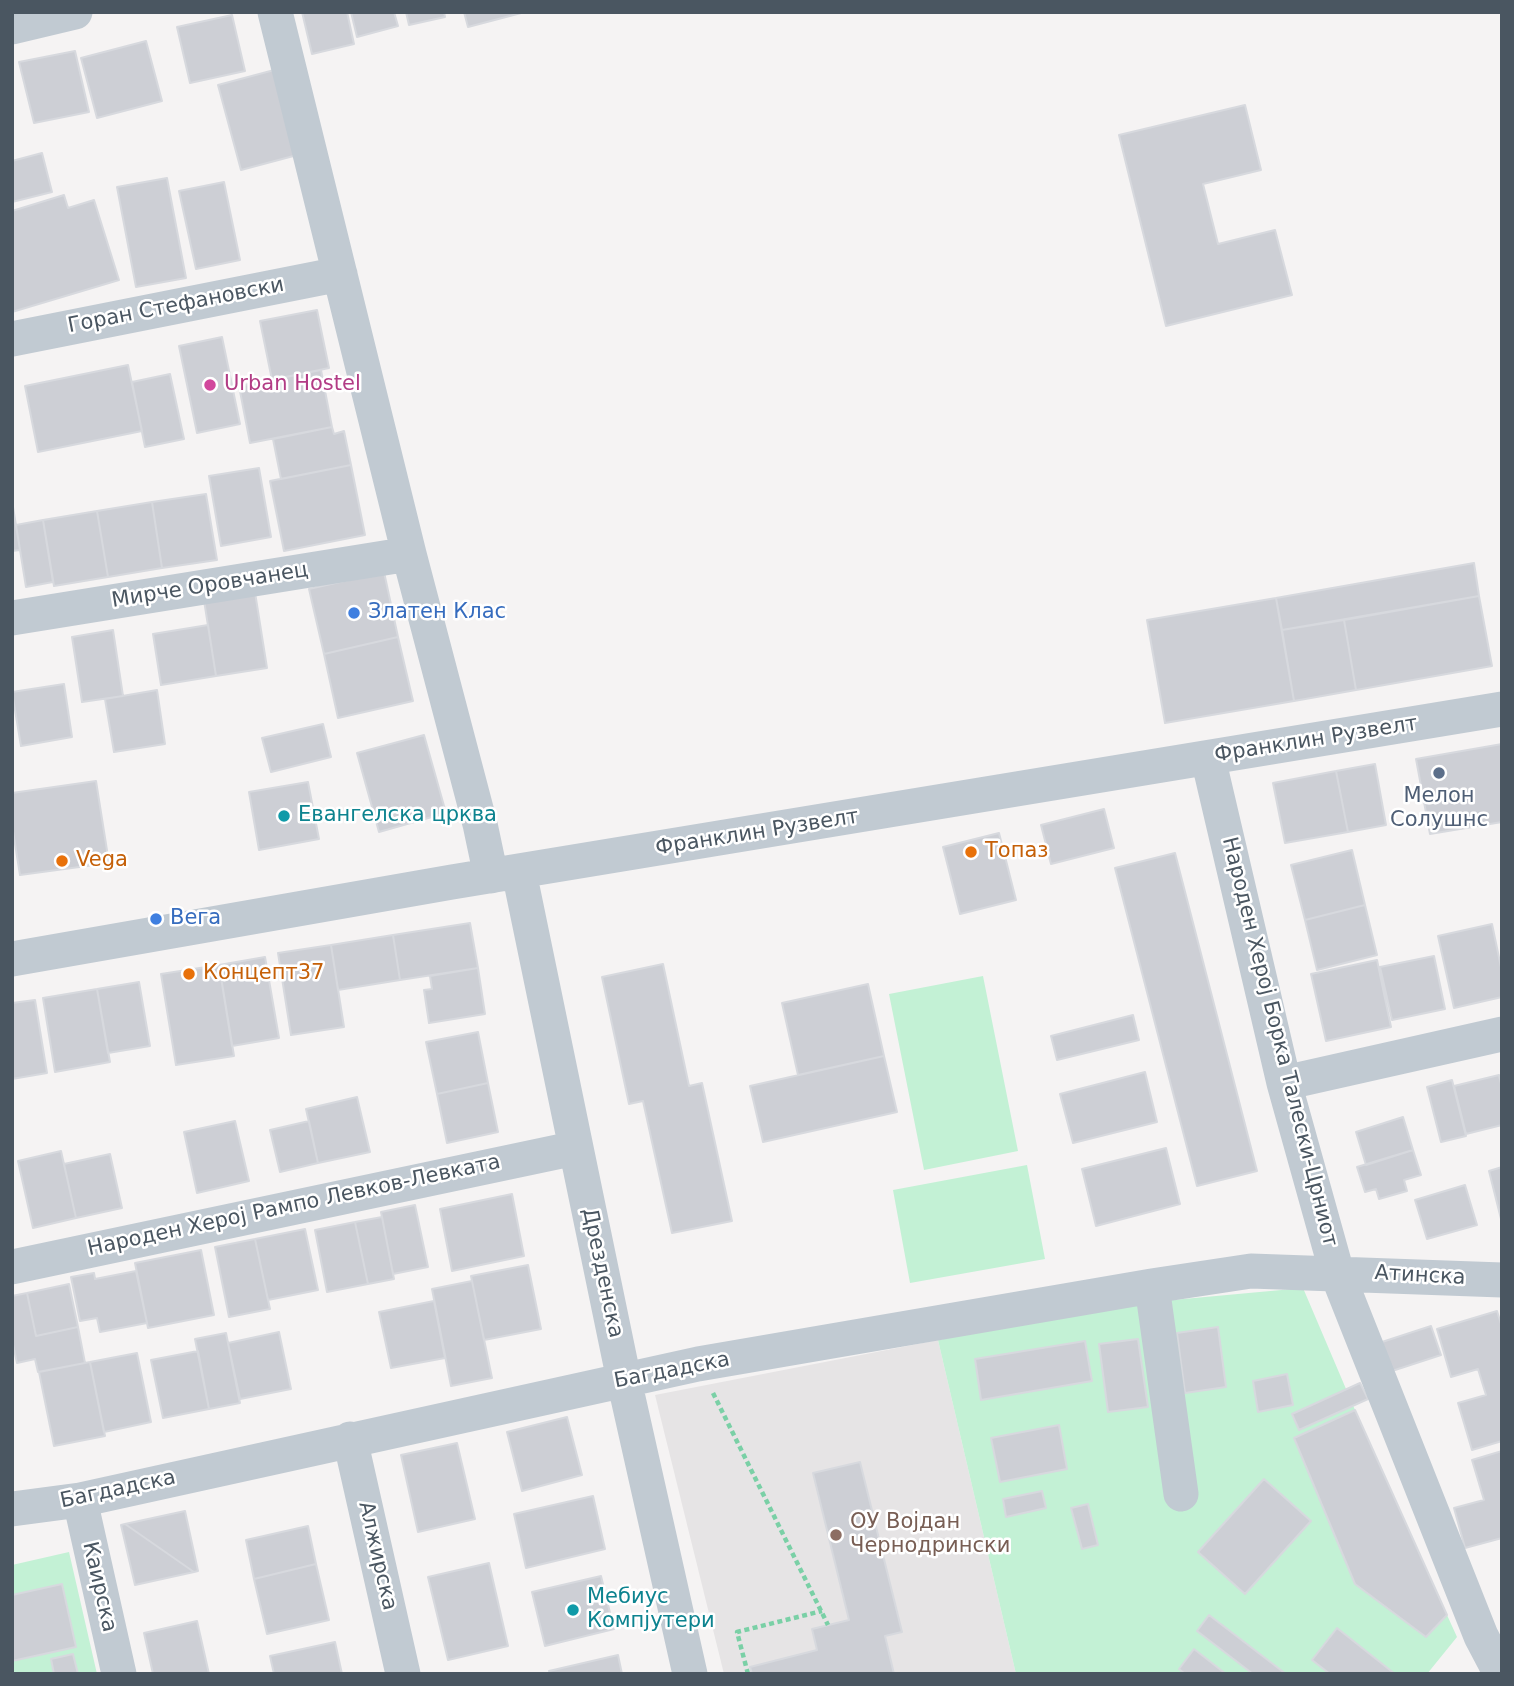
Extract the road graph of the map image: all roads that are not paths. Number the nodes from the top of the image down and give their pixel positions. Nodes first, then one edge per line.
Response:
1 (75, 12) edge
2 (275, 12) edge
3 (12, 27) edge
4 (340, 274) junction
5 (12, 340) edge
6 (409, 554) junction
7 (12, 618) edge
8 (1502, 709) edge
9 (1208, 758) junction
10 (505, 874) junction
11 (12, 959) edge
12 (1502, 1034) edge
13 (1284, 1083) junction
14 (576, 1148) junction
15 (12, 1267) edge
16 (1337, 1273) junction
17 (1502, 1280) edge
18 (1152, 1286) junction
19 (624, 1380) junction
20 (350, 1439) junction
21 (1181, 1494) dead end
22 (80, 1500) junction
23 (12, 1509) edge
24 (119, 1674) edge
25 (403, 1674) edge
26 (690, 1674) edge
27 (1501, 1674) edge

1 - 3 street
2 - 4 street, Дрезденска
4 - 5 street, Горан Стефановски
4 - 6 street, Дрезденска
6 - 7 street, Мирче Оровчанец
6 - 10 street, Дрезденска
8 - 9 street, Франклин Рузвелт
9 - 10 street, Франклин Рузвелт
9 - 13 street, Народен Херој Борка Талески-Црниот
10 - 11 street, Франклин Рузвелт
10 - 14 street, Дрезденска
12 - 13 street
13 - 16 street, Народен Херој Борка Талески-Црниот
14 - 15 street, Народен Херој Рампо Левков-Левката
14 - 19 street, Дрезденска
16 - 17 street, Атинска
16 - 18 street, Багдадска
16 - 27 street, Народен Херој Борка Талески-Црниот
18 - 19 street, Багдадска
18 - 21 street
19 - 20 street, Багдадска
19 - 26 street, Дрезденска
20 - 22 street, Багдадска
20 - 25 street, Алжирска
22 - 23 street, Багдадска
22 - 24 street, Каирска

